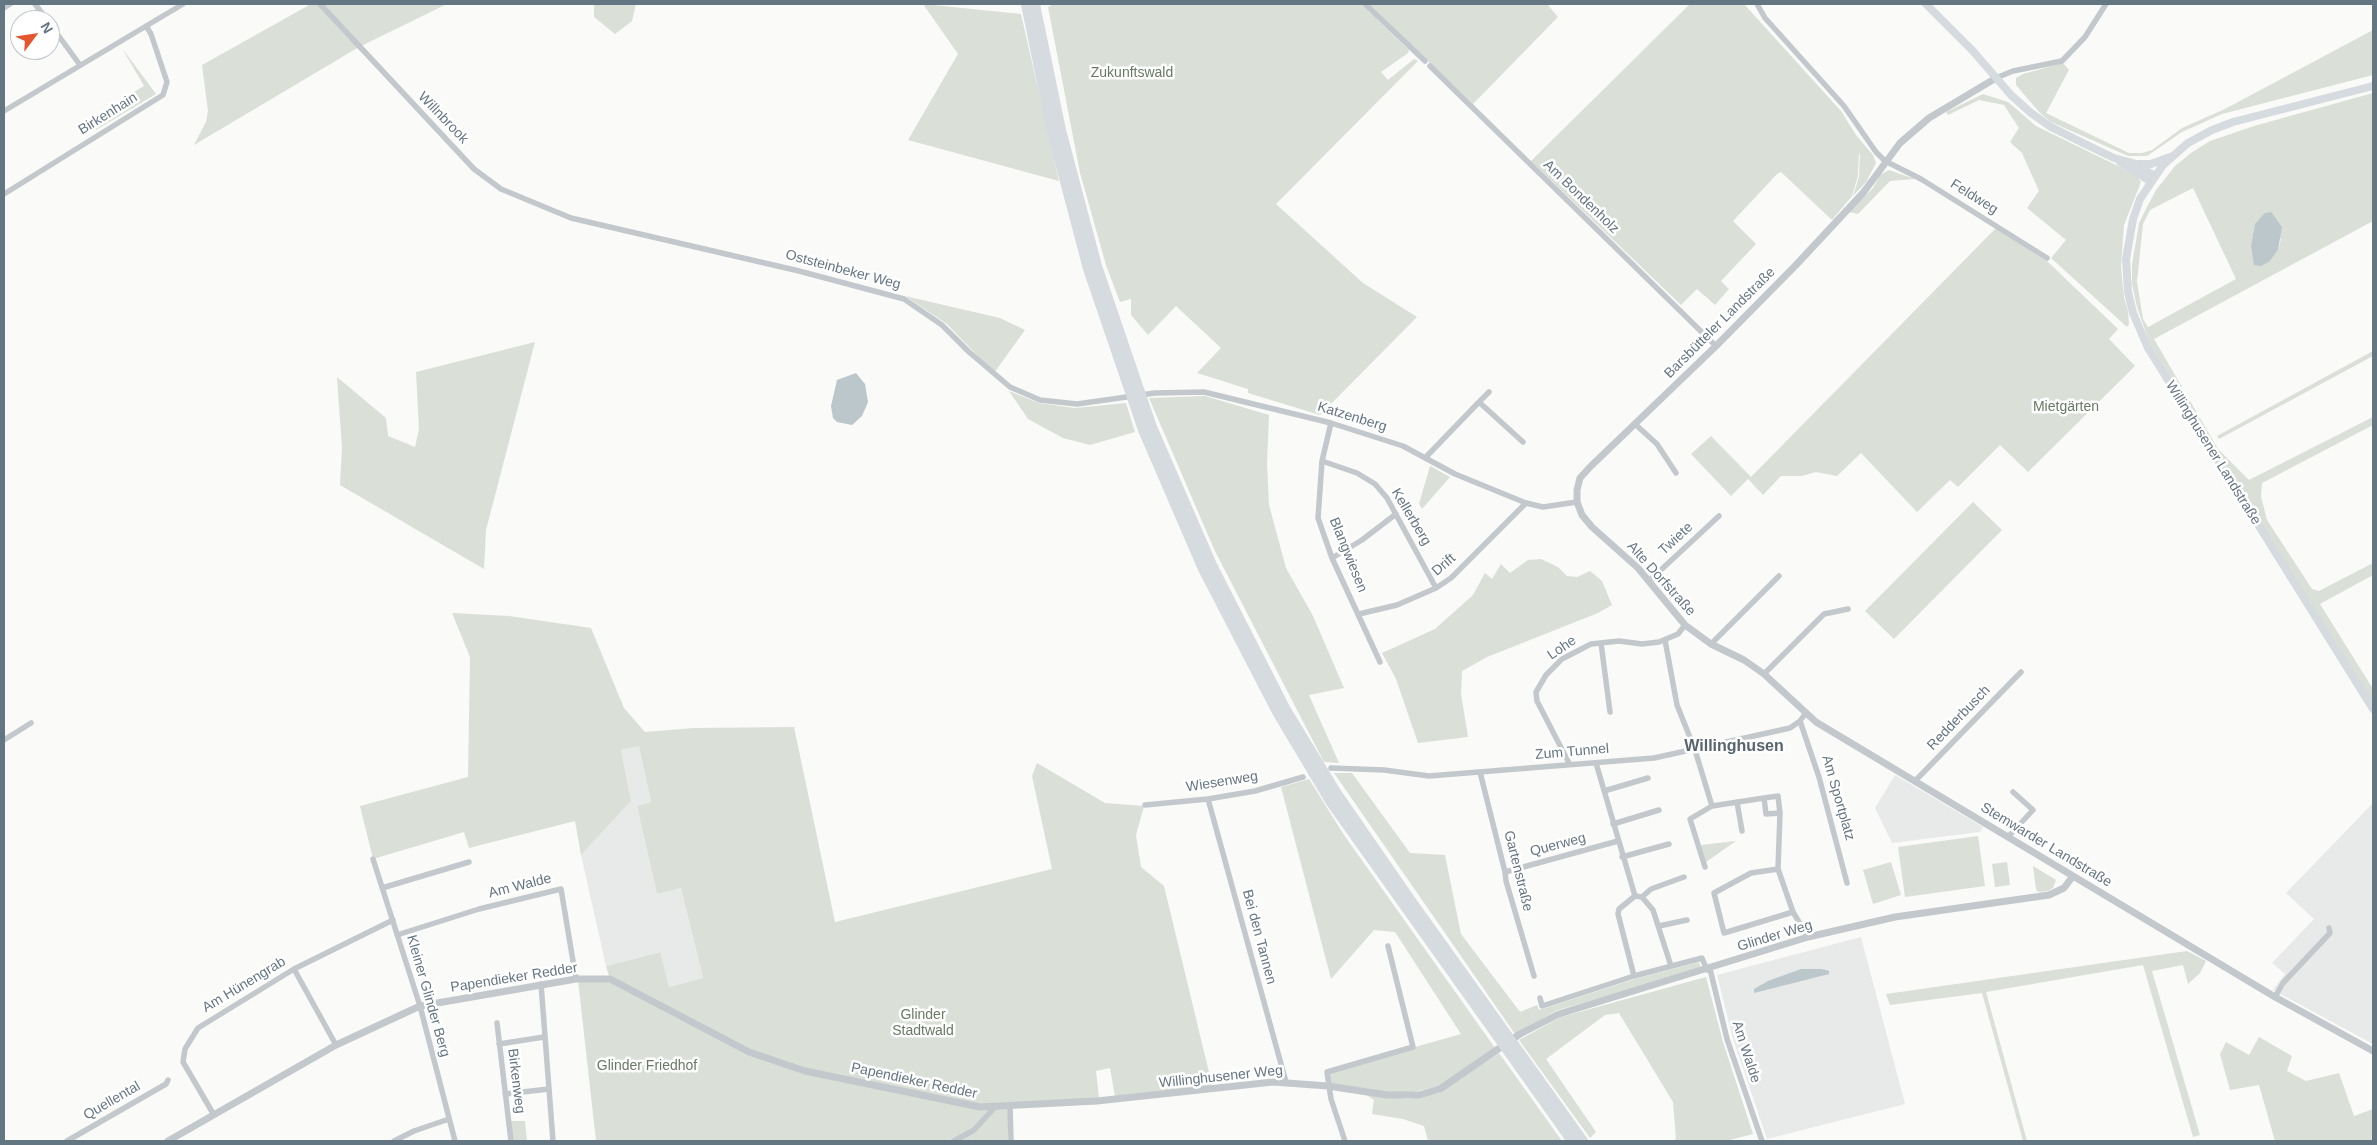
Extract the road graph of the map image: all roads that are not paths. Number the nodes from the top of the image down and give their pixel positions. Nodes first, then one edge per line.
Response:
1 (10, 4) edge
2 (183, 4) edge
3 (320, 4) edge
4 (1026, 4) edge
5 (1035, 4) edge
6 (1365, 4) edge
7 (1757, 4) edge
8 (1926, 4) edge
9 (2106, 4) edge
10 (4, 8) edge
11 (146, 26) junction
12 (60, 38) edge
13 (80, 65) junction
14 (1996, 78) junction
15 (2373, 86) edge
16 (4, 111) edge
17 (2172, 156) junction
18 (2114, 158) junction
19 (1885, 161) junction
20 (2133, 163) junction
21 (2142, 177) junction
22 (2153, 178) junction
23 (4, 194) edge
24 (2140, 199) junction
25 (571, 218) joint
26 (2047, 258) dead end
27 (1716, 346) junction
28 (1489, 392) dead end
29 (1109, 400) joint
30 (1480, 402) junction
31 (1331, 423) junction
32 (1635, 424) junction
33 (1523, 442) dead end
34 (1425, 458) junction
35 (1322, 461) junction
36 (1676, 473) dead end
37 (1577, 502) junction
38 (1526, 503) junction
39 (1396, 514) junction
40 (1719, 516) dead end
41 (1332, 558) junction
42 (1779, 576) dead end
43 (1649, 581) junction
44 (1436, 588) junction
45 (1848, 609) dead end
46 (1359, 614) junction
47 (1685, 626) junction
48 (1665, 640) junction
49 (1601, 643) junction
50 (1711, 644) junction
51 (1380, 662) dead end
52 (2021, 672) dead end
53 (1764, 674) junction
54 (2373, 709) edge
55 (1610, 712) dead end
56 (1805, 714) junction
57 (1800, 722) junction
58 (32, 723) dead end
59 (4, 740) edge
60 (1695, 750) junction
61 (1596, 762) junction
62 (1569, 763) junction
63 (1331, 768) dead end
64 (1480, 772) junction
65 (1303, 777) dead end
66 (1648, 778) dead end
67 (1915, 781) junction
68 (1604, 791) junction
69 (2013, 792) dead end
70 (1764, 798) junction
71 (1208, 799) junction
72 (1737, 802) junction
73 (1145, 805) dead end
74 (1712, 806) junction
75 (1658, 810) dead end
76 (1780, 813) junction
77 (1613, 824) junction
78 (1742, 831) dead end
79 (2008, 838) junction
80 (1618, 841) junction
81 (1669, 844) dead end
82 (1622, 857) junction
83 (373, 859) dead end
84 (469, 862) dead end
85 (1705, 867) dead end
86 (1778, 869) junction
87 (1506, 872) junction
88 (2073, 876) junction
89 (1684, 878) dead end
90 (1847, 883) dead end
91 (382, 888) junction
92 (1635, 896) junction
93 (1642, 896) junction
94 (1793, 912) junction
95 (392, 920) junction
96 (1687, 920) dead end
97 (1659, 926) junction
98 (2329, 928) dead end
99 (397, 934) junction
100 (1808, 938) junction
101 (1388, 946) dead end
102 (1671, 966) junction
103 (294, 969) junction
104 (1708, 970) junction
105 (1534, 976) dead end
106 (1634, 976) junction
107 (576, 979) junction
108 (540, 984) junction
109 (2274, 997) junction
110 (1540, 998) dead end
111 (420, 1006) junction
112 (497, 1023) dead end
113 (544, 1037) junction
114 (499, 1044) junction
115 (336, 1045) junction
116 (2373, 1051) edge
117 (1491, 1054) joint
118 (168, 1080) dead end
119 (1286, 1082) junction
120 (1328, 1086) junction
121 (549, 1089) junction
122 (504, 1094) junction
123 (1010, 1106) junction
124 (994, 1108) junction
125 (214, 1115) junction
126 (449, 1118) junction
127 (67, 1141) edge
128 (168, 1141) edge
129 (394, 1141) edge
130 (455, 1141) edge
131 (511, 1141) edge
132 (553, 1141) edge
133 (954, 1141) edge
134 (1011, 1141) edge
135 (1345, 1141) edge
136 (1572, 1141) edge
137 (1583, 1141) edge
138 (1762, 1141) edge

1 - 10 street
2 - 11 street
3 - 25 street, Willnbrook
4 - 136 highway
5 - 137 highway
6 - 27 street, Am Bondenholz
7 - 19 street
8 - 14 main road
9 - 14 street
11 - 13 street
11 - 23 street, Birkenhain
12 - 13 street
13 - 16 street
14 - 18 main road
14 - 19 street, Barsbütteler Landstraße
15 - 17 main road
17 - 20 main road
17 - 22 main road, Willinghusener Landstraße
18 - 20 main road
18 - 21 main road
19 - 26 street, Feldweg
19 - 27 street, Barsbütteler Landstraße
20 - 22 main road
21 - 22 main road
21 - 24 main road
22 - 24 main road, Willinghusener Landstraße
24 - 54 main road, Willinghusener Landstraße
25 - 29 street, Oststeinbeker Weg
27 - 32 street, Barsbütteler Landstraße
28 - 30 street
29 - 31 street, Katzenberg
30 - 33 street
30 - 34 street
31 - 34 street, Katzenberg
31 - 35 street, Blangwiesen
32 - 36 street
32 - 37 street, Barsbütteler Landstraße
34 - 38 street, Katzenberg
35 - 39 street, Kellerberg
35 - 41 street, Blangwiesen
37 - 38 street, Katzenberg
37 - 43 street, Alte Dorfstraße
38 - 44 street, Drift
39 - 41 street
39 - 44 street, Kellerberg
40 - 43 street, Twiete
41 - 46 street, Blangwiesen
42 - 50 street
43 - 47 street, Alte Dorfstraße
44 - 46 street, Drift
45 - 53 street
46 - 51 street, Blangwiesen
47 - 48 street, Lohe
47 - 50 street, Alte Dorfstraße
48 - 49 street, Lohe
48 - 60 street
49 - 55 street
49 - 62 street, Lohe
50 - 53 street, Alte Dorfstraße
52 - 67 street, Redderbusch
53 - 56 street, Alte Dorfstraße
56 - 57 street
56 - 67 street, Stemwarder Landstraße
57 - 60 street, Zum Tunnel
57 - 90 street, Am Sportplatz
58 - 59 street
60 - 61 street, Zum Tunnel
60 - 74 street
61 - 62 street, Zum Tunnel
61 - 68 street
62 - 64 street, Zum Tunnel
63 - 64 street, Zum Tunnel
64 - 87 street, Gartenstraße
65 - 71 street, Wiesenweg
66 - 68 street
67 - 79 street, Stemwarder Landstraße
68 - 77 street
69 - 79 street
70 - 72 street
70 - 76 street
70 - 76 street
71 - 73 street, Wiesenweg
71 - 119 street, Bei den Tannen
72 - 74 street
72 - 78 street
74 - 85 street
75 - 77 street
76 - 86 street
77 - 80 street
79 - 88 street, Stemwarder Landstraße
80 - 82 street
80 - 87 street, Querweg
81 - 82 street
82 - 92 street
83 - 91 street, Kleiner Glinder Berg
84 - 91 street
86 - 94 street
86 - 94 street
87 - 105 street, Gartenstraße
88 - 100 street, Glinder Weg
88 - 109 street, Stemwarder Landstraße
89 - 93 street
91 - 95 street, Kleiner Glinder Berg
92 - 93 street
92 - 106 street
93 - 97 street
94 - 100 street
95 - 99 street, Kleiner Glinder Berg
95 - 103 street, Am Hünengrab
96 - 97 street
97 - 102 street
98 - 109 street
99 - 107 street, Am Walde
99 - 111 street, Kleiner Glinder Berg
100 - 104 street, Glinder Weg
101 - 120 street
102 - 104 street
102 - 106 street
103 - 115 street
103 - 125 street, Am Hünengrab
104 - 117 street, Glinder Weg
104 - 138 street, Am Walde
106 - 110 street
107 - 108 street, Papendieker Redder
107 - 124 street, Papendieker Redder
108 - 111 street, Papendieker Redder
108 - 113 street
109 - 116 street, Stemwarder Landstraße
111 - 115 street, Papendieker Redder
111 - 126 street, Kleiner Glinder Berg
112 - 114 street, Birkenweg
113 - 114 street
113 - 121 street
114 - 122 street, Birkenweg
115 - 125 street, Papendieker Redder
117 - 120 street, Willinghusener Weg
118 - 127 street, Quellental
119 - 120 street, Willinghusener Weg
119 - 123 street, Willinghusener Weg
120 - 135 street
121 - 122 street
121 - 132 street
122 - 131 street, Birkenweg
123 - 124 street, Willinghusener Weg
123 - 134 street
124 - 133 street
125 - 128 street, Papendieker Redder
126 - 129 street
126 - 130 street, Kleiner Glinder Berg

